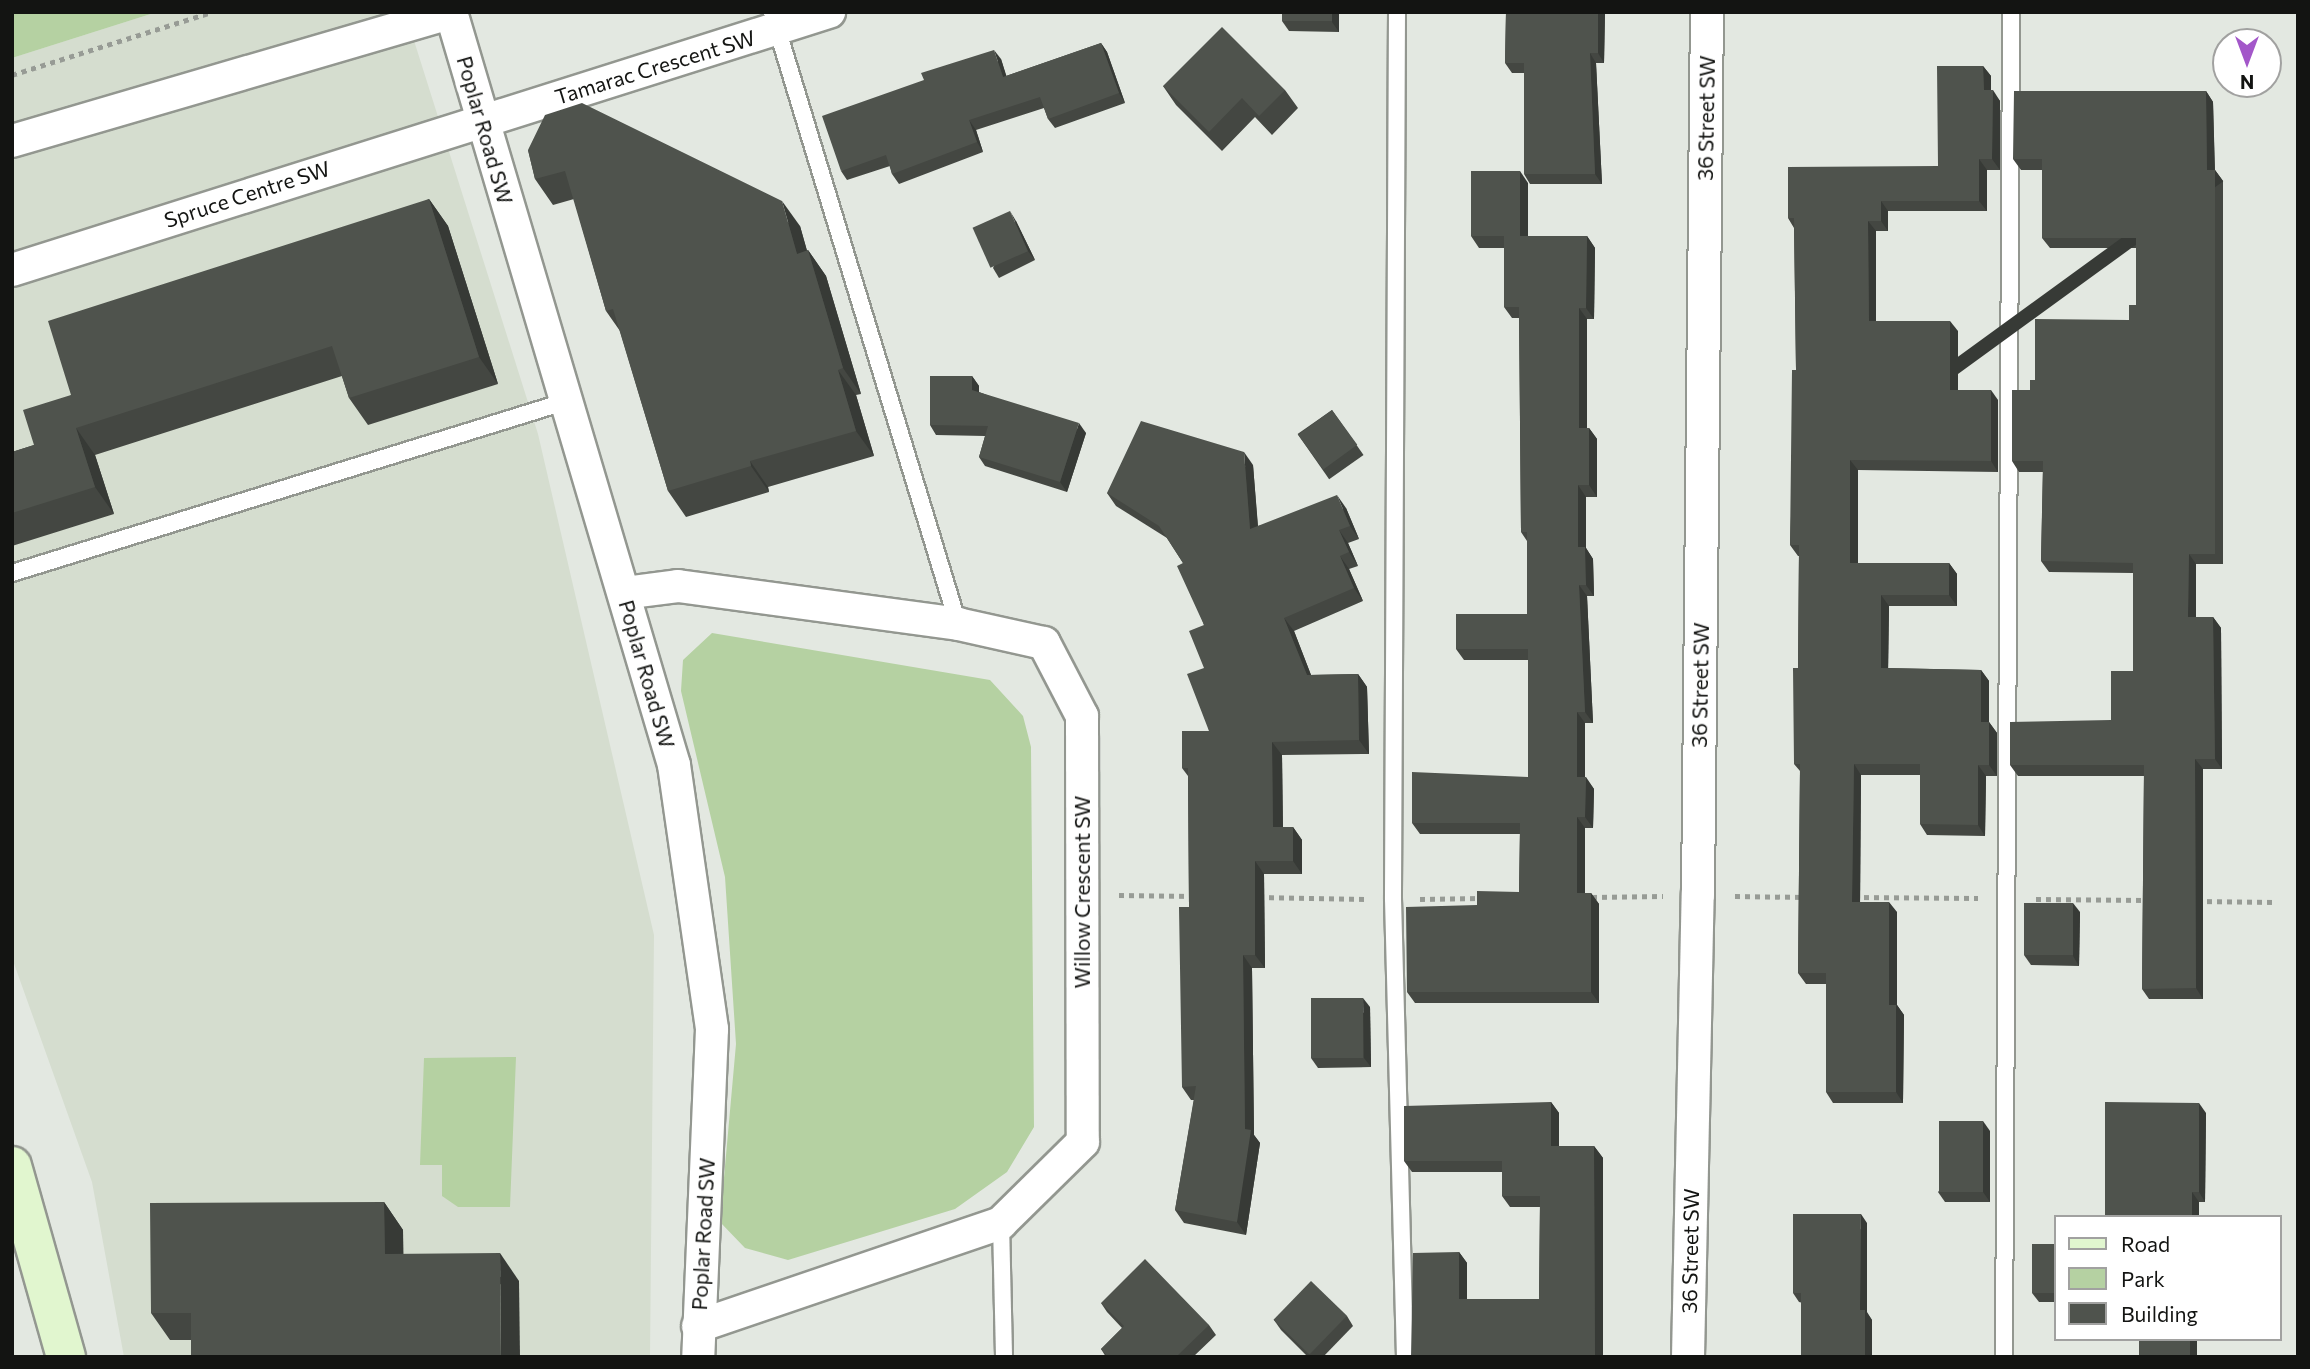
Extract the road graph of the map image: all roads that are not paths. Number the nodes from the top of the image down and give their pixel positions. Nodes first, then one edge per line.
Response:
1 (829, 12) edge
2 (1397, 12) edge
3 (1707, 12) edge
4 (2011, 12) edge
5 (451, 13) edge
6 (775, 21) edge
7 (482, 119) junction
8 (12, 142) edge
9 (12, 270) edge
10 (564, 402) junction
11 (12, 573) edge
12 (624, 593) junction
13 (958, 624) junction
14 (12, 1166) edge
15 (1001, 1223) junction
16 (698, 1342) edge
17 (66, 1357) edge
18 (1004, 1357) edge
19 (1405, 1357) edge
20 (1688, 1357) edge
21 (2004, 1357) edge

1 - 6 street, Tamarac Crescent SW
2 - 19 lane
3 - 20 street, 36 Street SW
4 - 21 lane
5 - 7 street, Poplar Road SW
5 - 8 street
6 - 7 street, Tamarac Crescent SW
6 - 13 lane
7 - 9 street, Spruce Centre SW
7 - 10 street, Poplar Road SW
10 - 11 lane
10 - 12 street, Poplar Road SW
12 - 13 street, Willow Crescent SW
12 - 16 street, Poplar Road SW
13 - 15 street, Willow Crescent SW
14 - 17 street
15 - 16 street, Willow Crescent SW
15 - 18 lane

